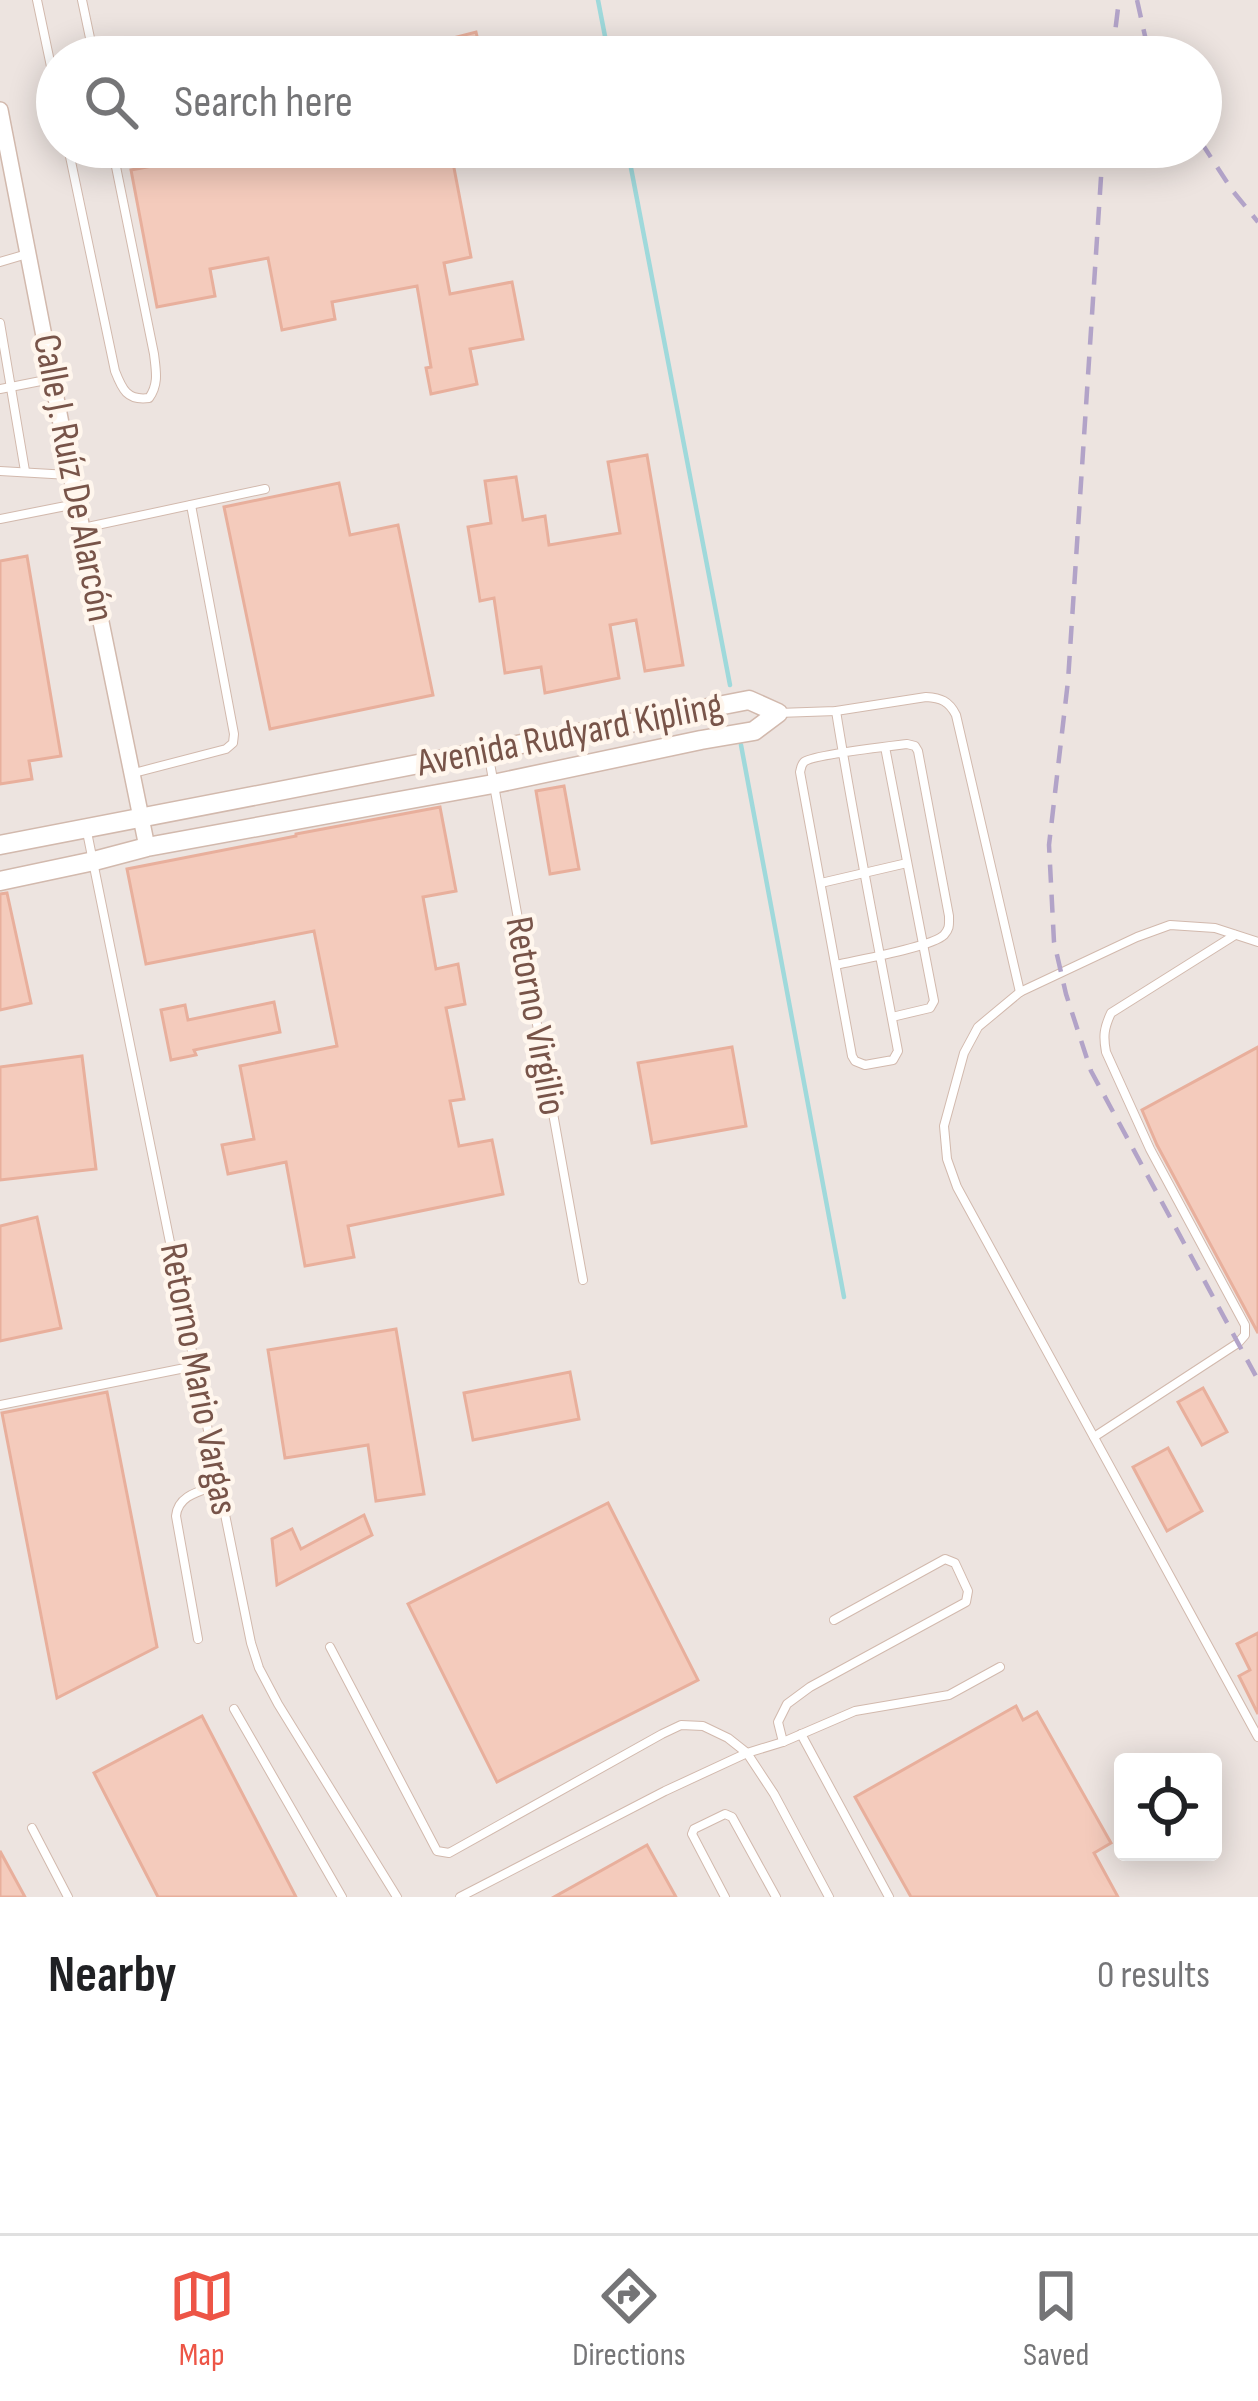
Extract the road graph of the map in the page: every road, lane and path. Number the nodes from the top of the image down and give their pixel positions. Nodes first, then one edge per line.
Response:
1 (37, 0) edge
2 (82, 0) edge
3 (45, 36) edge
4 (90, 36) edge
5 (0, 110) edge
6 (72, 168) edge
7 (116, 168) edge
8 (28, 254) junction
9 (0, 262) edge
10 (0, 322) edge
11 (54, 378) junction
12 (5, 388) edge
13 (0, 471) edge
14 (25, 471) junction
15 (71, 475) junction
16 (265, 488) dead end
17 (77, 504) junction
18 (191, 505) junction
19 (0, 519) edge
20 (82, 529) junction
21 (695, 710) junction
22 (836, 711) junction
23 (778, 712) junction
24 (701, 740) junction
25 (885, 747) junction
26 (488, 752) junction
27 (842, 754) junction
28 (132, 773) junction
29 (494, 784) junction
30 (141, 816) junction
31 (86, 827) junction
32 (0, 845) edge
33 (147, 847) junction
34 (94, 862) junction
35 (908, 863) junction
36 (865, 872) junction
37 (0, 880) edge
38 (821, 884) junction
39 (1235, 934) junction
40 (1258, 942) edge
41 (923, 944) junction
42 (880, 955) junction
43 (836, 965) junction
44 (1020, 992) junction
45 (892, 1017) junction
46 (583, 1280) dead end
47 (195, 1366) junction
48 (0, 1405) edge
49 (1094, 1437) junction
50 (220, 1484) junction
51 (834, 1620) dead end
52 (198, 1639) dead end
53 (330, 1647) dead end
54 (1000, 1667) dead end
55 (234, 1709) dead end
56 (801, 1734) junction
57 (1258, 1737) edge
58 (783, 1742) junction
59 (747, 1753) junction
60 (32, 1828) dead end
61 (68, 1897) edge
62 (342, 1897) edge
63 (397, 1897) edge
64 (460, 1897) edge
65 (724, 1897) edge
66 (776, 1897) edge
67 (830, 1897) edge
68 (889, 1897) edge

1 - 3 lane
2 - 4 lane
5 - 8 street, Calle J. Ruíz De Alarcón
6 - 7 lane
8 - 9 lane
8 - 11 street, Calle J. Ruíz De Alarcón
10 - 12 lane
11 - 12 lane
11 - 15 street, Calle J. Ruíz De Alarcón
12 - 14 lane
13 - 14 lane
14 - 15 lane
15 - 17 street, Calle J. Ruíz De Alarcón
16 - 18 lane
17 - 19 lane
17 - 20 street, Calle J. Ruíz De Alarcón
18 - 20 lane
18 - 28 lane
20 - 28 street, Calle J. Ruíz De Alarcón
21 - 23 street, Avenida Rudyard Kipling
21 - 24 street
21 - 26 street, Avenida Rudyard Kipling
22 - 23 lane
22 - 27 lane
22 - 44 lane
23 - 24 street, Avenida Rudyard Kipling
24 - 29 street, Avenida Rudyard Kipling
25 - 27 lane
25 - 35 lane
25 - 41 lane
26 - 29 lane, Retorno Virgilio
26 - 30 street, Avenida Rudyard Kipling
27 - 36 lane
27 - 38 lane
28 - 30 street, Calle J. Ruíz De Alarcón
29 - 33 street, Avenida Rudyard Kipling
29 - 46 lane, Retorno Virgilio
30 - 31 street, Avenida Rudyard Kipling
30 - 33 street, Calle J. Ruíz De Alarcón
31 - 32 street, Avenida Rudyard Kipling
31 - 34 lane, Retorno Mario Vargas
33 - 34 street, Avenida Rudyard Kipling
34 - 37 street, Avenida Rudyard Kipling
34 - 47 lane, Retorno Mario Vargas
35 - 36 lane
35 - 41 lane
36 - 38 lane
36 - 42 lane
38 - 43 lane
39 - 40 lane
39 - 44 lane
39 - 49 lane
41 - 42 lane
41 - 45 lane
42 - 43 lane
42 - 45 lane
43 - 45 lane
44 - 49 lane
47 - 48 lane
47 - 50 lane, Retorno Mario Vargas
49 - 57 lane
50 - 52 lane
50 - 63 lane, Retorno Mario Vargas
51 - 58 lane
53 - 59 lane
54 - 56 lane
55 - 62 lane
56 - 58 lane
56 - 68 lane
58 - 59 lane
59 - 64 lane
59 - 67 lane
60 - 61 lane
65 - 66 lane

